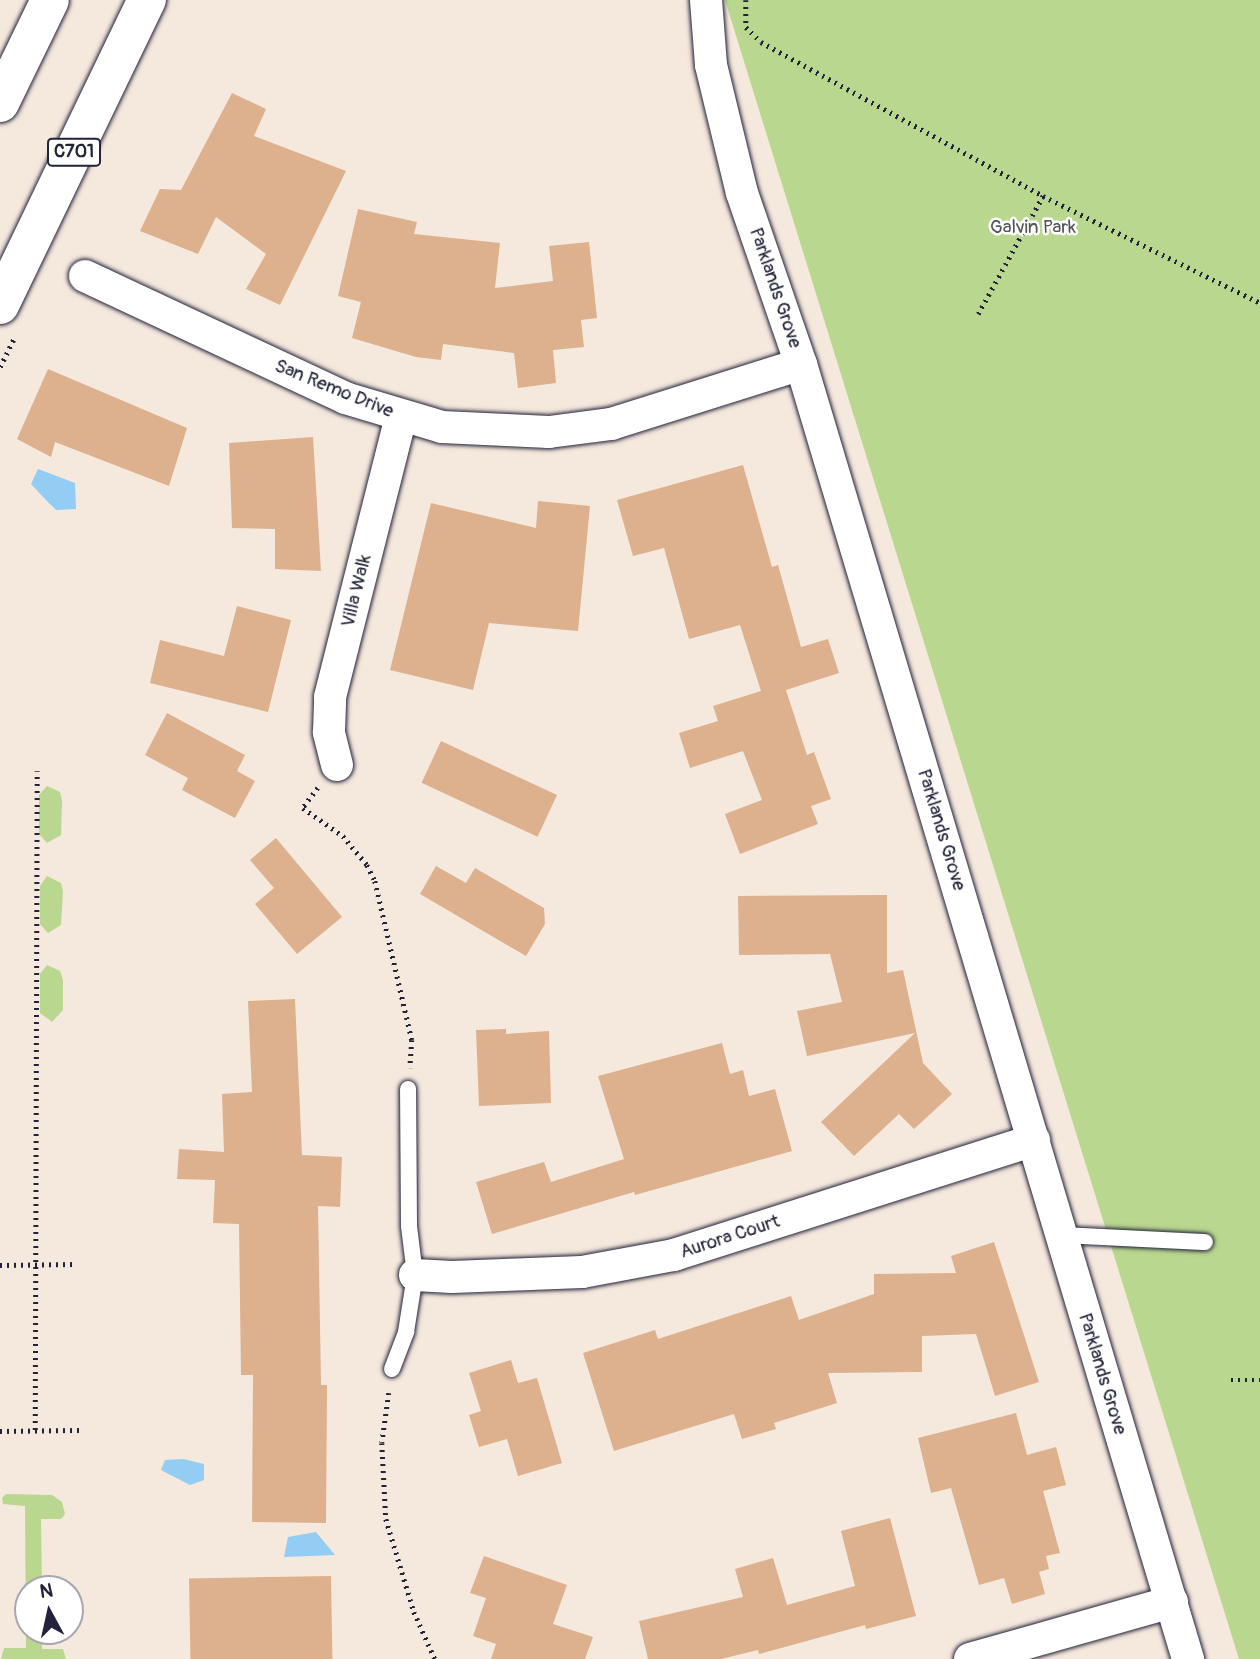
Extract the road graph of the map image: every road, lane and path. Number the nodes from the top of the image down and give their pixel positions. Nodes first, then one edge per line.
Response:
1 (50, 0) edge
2 (148, 0) edge
3 (706, 0) edge
4 (746, 0) edge
5 (0, 103) edge
6 (1043, 196) junction
7 (85, 276) dead end
8 (1260, 303) edge
9 (0, 305) edge
10 (978, 314) dead end
11 (801, 364) junction
12 (401, 417) junction
13 (337, 765) joint
14 (37, 771) dead end
15 (408, 1089) joint
16 (1034, 1140) junction
17 (1060, 1235) junction
18 (1205, 1242) dead end
19 (77, 1264) dead end
20 (0, 1265) edge
21 (36, 1265) junction
22 (415, 1275) junction
23 (392, 1369) joint
24 (1231, 1380) dead end
25 (1260, 1380) edge
26 (36, 1430) junction
27 (79, 1430) dead end
28 (0, 1431) edge
29 (1172, 1602) junction
30 (436, 1659) edge
31 (970, 1659) edge
32 (1188, 1659) edge

1 - 5 main road
2 - 9 main road, C701
3 - 11 street, Parklands Grove
4 - 6 path
6 - 8 path
6 - 10 path
7 - 12 street, San Remo Drive
11 - 12 street, San Remo Drive
11 - 16 street, Parklands Grove
12 - 13 street, Villa Walk
13 - 15 path
14 - 21 path
15 - 22 lane
16 - 17 street, Parklands Grove
16 - 22 street, Aurora Court
17 - 18 lane
17 - 29 street, Parklands Grove
19 - 21 path
20 - 21 path
21 - 26 path
22 - 23 lane
23 - 30 path
24 - 25 path
26 - 27 path
26 - 28 path
29 - 31 street
29 - 32 street, Parklands Grove

